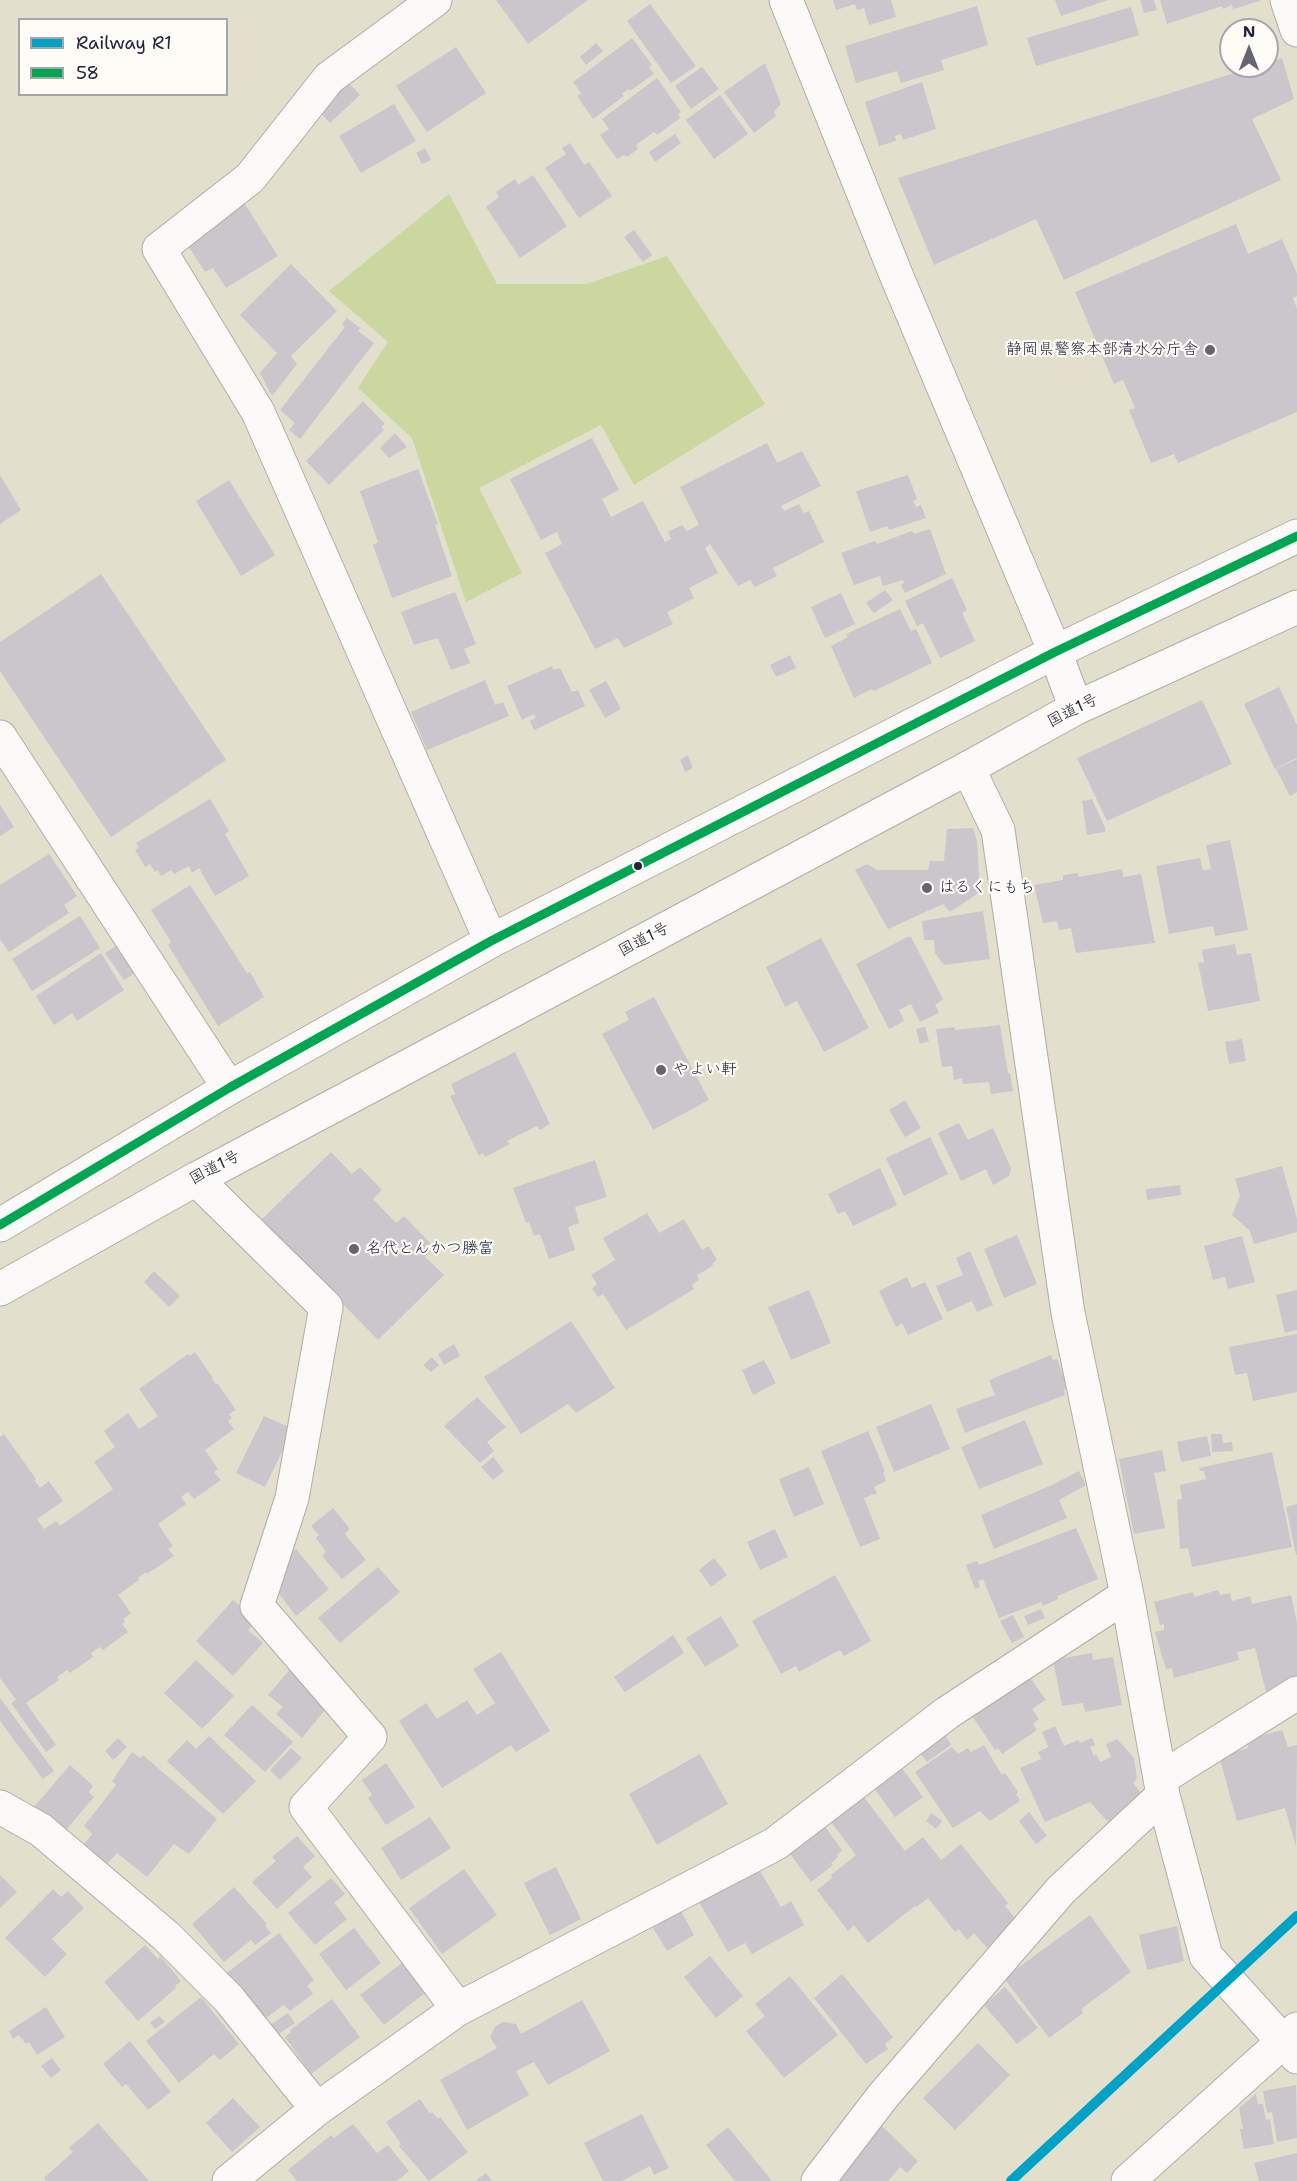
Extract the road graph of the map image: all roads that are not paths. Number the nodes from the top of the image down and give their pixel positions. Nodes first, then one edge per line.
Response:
1 (435, 0) edge
2 (786, 0) edge
3 (1287, 0) edge
4 (1297, 30) edge
5 (1297, 536) edge
6 (1297, 607) edge
7 (1055, 652) junction
8 (1076, 708) junction
9 (0, 737) edge
10 (968, 768) junction
11 (491, 941) junction
12 (229, 1088) junction
13 (196, 1179) junction
14 (0, 1225) edge
15 (0, 1289) edge
16 (1127, 1595) junction
17 (1297, 1693) edge
18 (1162, 1787) junction
19 (0, 1807) edge
20 (458, 2009) junction
21 (1293, 2042) edge
22 (317, 2109) junction
23 (229, 2181) edge
24 (818, 2181) edge
25 (1128, 2181) edge

1 - 11 main road
2 - 7 main road
3 - 4 main road
5 - 7 main road
6 - 8 main road, 国道1号
7 - 8 main road
7 - 11 main road
8 - 10 main road, 国道1号
9 - 12 main road
10 - 13 main road, 国道1号
10 - 16 main road
11 - 12 main road
12 - 14 main road
13 - 15 main road, 国道1号
13 - 20 main road
16 - 18 main road
16 - 20 main road
17 - 18 main road
18 - 21 main road
18 - 24 main road
19 - 22 main road
20 - 22 main road
21 - 25 main road
22 - 23 main road

